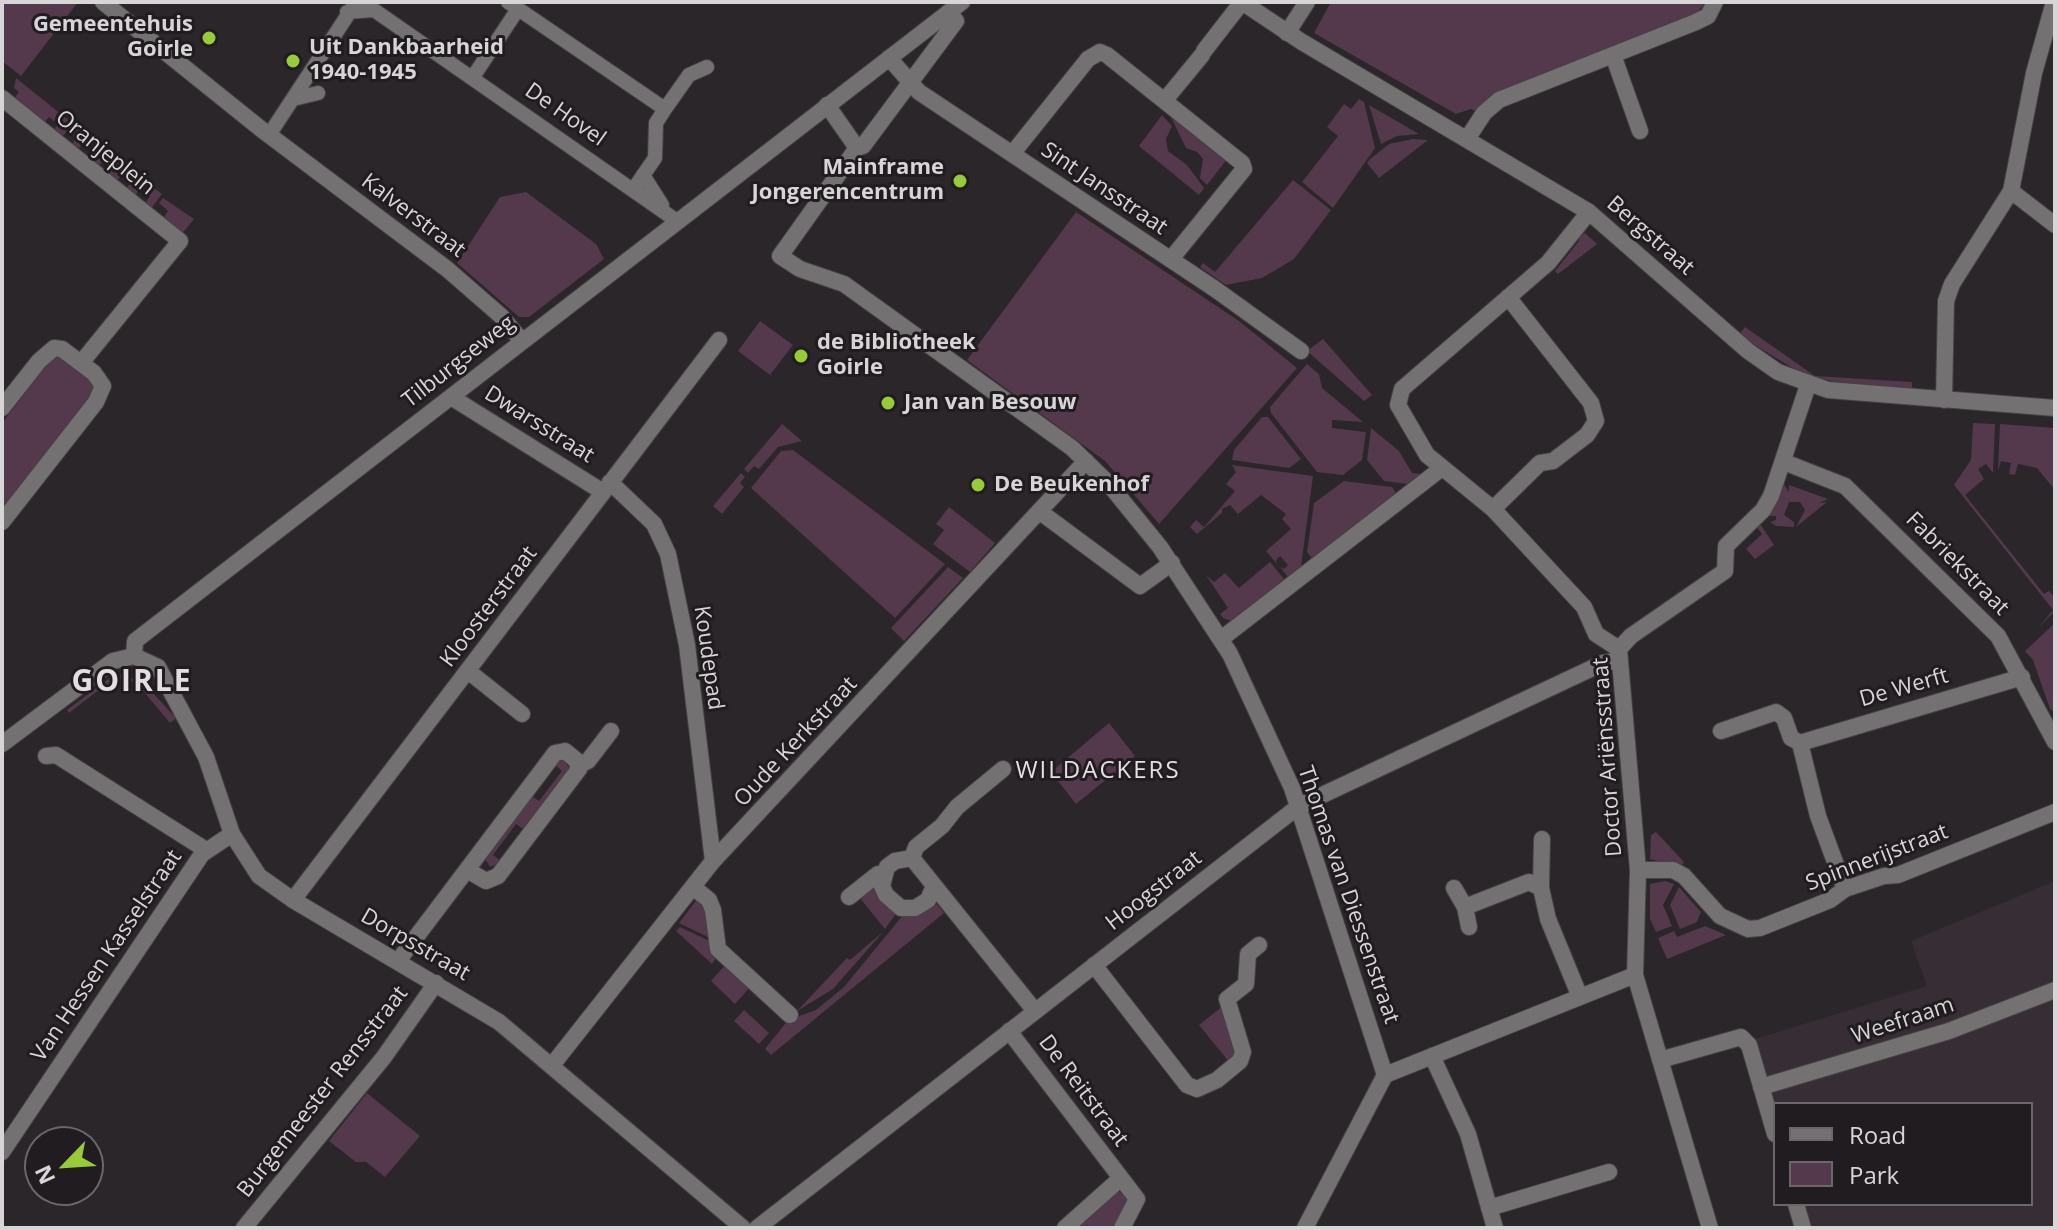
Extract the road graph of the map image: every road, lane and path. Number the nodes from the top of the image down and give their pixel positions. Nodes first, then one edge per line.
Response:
1 (103, 2) edge
2 (360, 2) edge
3 (1242, 2) edge
4 (1307, 2) edge
5 (1715, 2) edge
6 (2054, 2) edge
7 (513, 6) edge
8 (955, 7) edge
9 (347, 12) junction
10 (1287, 33) junction
11 (1613, 55) junction
12 (889, 58) junction
13 (707, 67) dead end
14 (473, 77) junction
15 (909, 84) junction
16 (318, 93) dead end
17 (293, 99) junction
18 (1165, 100) junction
19 (3, 101) edge
20 (827, 105) junction
21 (665, 109) junction
22 (1640, 131) dead end
23 (269, 135) junction
24 (1467, 139) junction
25 (857, 148) junction
26 (1012, 154) junction
27 (643, 175) junction
28 (633, 190) junction
29 (2011, 191) junction
30 (660, 209) junction
31 (1589, 212) junction
32 (677, 221) junction
33 (2055, 225) edge
34 (1171, 259) junction
35 (1505, 299) junction
36 (719, 340) dead end
37 (522, 341) junction
38 (1301, 351) dead end
39 (81, 363) junction
40 (1808, 385) junction
41 (451, 397) junction
42 (1944, 400) junction
43 (2, 408) edge
44 (2055, 408) edge
45 (1086, 461) junction
46 (1784, 462) junction
47 (1442, 468) junction
48 (606, 487) junction
49 (1493, 509) junction
50 (1039, 511) junction
51 (2, 522) edge
52 (1172, 563) junction
53 (1221, 639) junction
54 (1620, 654) junction
55 (134, 656) junction
56 (468, 671) junction
57 (2022, 677) junction
58 (522, 714) dead end
59 (611, 731) dead end
60 (1721, 731) dead end
61 (2055, 742) edge
62 (1800, 743) junction
63 (2, 744) edge
64 (46, 756) dead end
65 (579, 765) junction
66 (1003, 769) dead end
67 (1299, 806) junction
68 (2055, 812) edge
69 (232, 834) junction
70 (1542, 839) dead end
71 (206, 850) junction
72 (912, 858) junction
73 (713, 861) junction
74 (467, 870) junction
75 (1638, 870) junction
76 (883, 876) junction
77 (934, 886) junction
78 (693, 887) junction
79 (1454, 888) dead end
80 (1541, 888) junction
81 (1845, 889) junction
82 (849, 897) dead end
83 (293, 900) junction
84 (1465, 907) junction
85 (1469, 927) dead end
86 (1259, 945) dead end
87 (398, 961) junction
88 (1094, 965) junction
89 (1635, 975) junction
90 (436, 983) junction
91 (2055, 990) edge
92 (1580, 997) junction
93 (1035, 1011) junction
94 (790, 1015) dead end
95 (1009, 1031) junction
96 (1432, 1056) junction
97 (1660, 1060) junction
98 (553, 1064) junction
99 (1385, 1075) junction
100 (1761, 1087) junction
101 (1773, 1127) edge
102 (2, 1152) edge
103 (1609, 1172) dead end
104 (1121, 1178) junction
105 (1797, 1206) edge
106 (1489, 1208) junction
107 (244, 1228) edge
108 (743, 1228) edge
109 (757, 1228) edge
110 (1065, 1228) edge
111 (1122, 1228) edge
112 (1305, 1228) edge
113 (1495, 1228) edge
114 (1710, 1228) edge
115 (1803, 1228) edge

1 - 23 street
2 - 9 street
3 - 10 street, Bergstraat
3 - 18 street
4 - 10 street
5 - 11 street
6 - 29 street
7 - 14 street
7 - 21 street
8 - 12 street, Tilburgseweg
8 - 15 street, Tilburgseweg
9 - 14 street, De Hovel
9 - 17 street
10 - 24 street, Bergstraat
11 - 22 street
11 - 24 street
12 - 15 street, Sint Jansstraat
12 - 20 street, Tilburgseweg
13 - 21 street
14 - 28 street, De Hovel
15 - 25 street
15 - 26 street, Sint Jansstraat
16 - 17 street
17 - 23 street
18 - 26 street
18 - 34 street
19 - 39 street, Oranjeplein
20 - 25 street
20 - 32 street, Tilburgseweg
21 - 27 street
23 - 37 street, Kalverstraat
24 - 31 street, Bergstraat
25 - 45 street, Thomas van Diessenstraat
26 - 34 street, Sint Jansstraat
27 - 28 street
27 - 30 street, De Hovel
28 - 30 street, De Hovel
29 - 33 street
29 - 42 street
30 - 32 street, De Hovel
31 - 35 street
31 - 40 street, Bergstraat
32 - 37 street, Tilburgseweg
34 - 38 street, Sint Jansstraat
35 - 47 street
35 - 49 street
36 - 48 street, Kloosterstraat
37 - 41 street, Tilburgseweg
39 - 43 street
39 - 51 street
40 - 42 street, Bergstraat
40 - 46 street, Doctor Ariënsstraat
41 - 48 street, Dwarsstraat
41 - 55 street, Tilburgseweg
42 - 44 street, Bergstraat
45 - 50 street, Oude Kerkstraat
45 - 52 street, Thomas van Diessenstraat
46 - 54 street, Doctor Ariënsstraat
46 - 57 street, Fabriekstraat
47 - 49 street
47 - 53 street
48 - 56 street, Kloosterstraat
48 - 73 street, Koudepad
49 - 54 street
50 - 52 street
50 - 73 street, Oude Kerkstraat
52 - 53 street, Thomas van Diessenstraat
53 - 67 street, Thomas van Diessenstraat
54 - 67 street, Hoogstraat
54 - 75 street, Doctor Ariënsstraat
55 - 63 street
55 - 69 street, Dorpsstraat
56 - 58 street
56 - 83 street, Kloosterstraat
57 - 61 street, Fabriekstraat
57 - 62 street, De Werft
59 - 65 street
60 - 62 street
62 - 81 street
64 - 71 street
65 - 74 street
65 - 74 street
66 - 72 street
67 - 88 street, Hoogstraat
67 - 99 street, Thomas van Diessenstraat
68 - 81 street, Spinnerijstraat
69 - 71 street, Van Hessen Kasselstraat
69 - 83 street, Dorpsstraat
70 - 80 street
71 - 102 street, Van Hessen Kasselstraat
72 - 76 street
72 - 77 street
73 - 78 street, Oude Kerkstraat
74 - 87 street
75 - 81 street, Spinnerijstraat
75 - 89 street, Doctor Ariënsstraat
76 - 77 street
76 - 82 street
77 - 93 street
78 - 94 street
78 - 98 street, Oude Kerkstraat
79 - 84 street
80 - 84 street
80 - 92 street
83 - 87 street, Dorpsstraat
84 - 85 street
86 - 88 street
87 - 90 street, Dorpsstraat
88 - 93 street, Hoogstraat
89 - 92 street
89 - 97 street, Doctor Ariënsstraat
90 - 98 street, Dorpsstraat
90 - 107 street, Burgemeester Rensstraat
91 - 100 street, Weefraam
92 - 96 street
93 - 95 street, Hoogstraat
95 - 104 street, De Reitstraat
95 - 109 street, Hoogstraat
96 - 99 street
96 - 106 street
97 - 100 street
97 - 114 street, Doctor Ariënsstraat
98 - 108 street, Dorpsstraat
99 - 112 street
100 - 101 street
103 - 106 street
104 - 110 street, De Reitstraat
104 - 111 street, De Reitstraat
105 - 115 street
106 - 113 street

